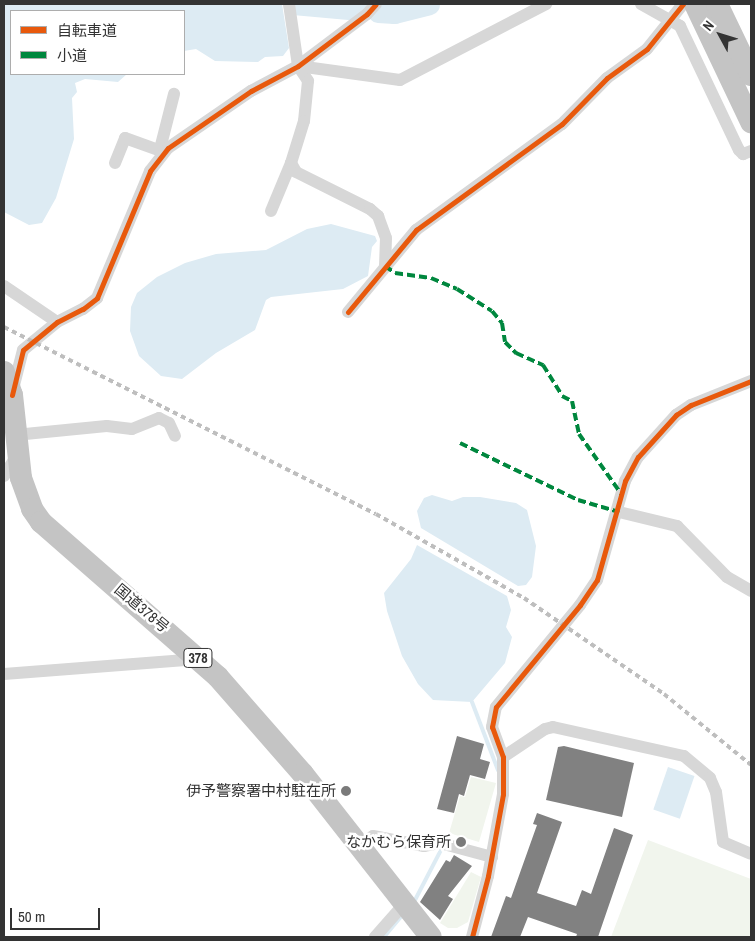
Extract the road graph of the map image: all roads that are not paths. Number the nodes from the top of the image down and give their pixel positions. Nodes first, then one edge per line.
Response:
1 (289, 4) edge
2 (376, 4) edge
3 (546, 4) edge
4 (641, 4) edge
5 (683, 4) edge
6 (695, 4) edge
7 (717, 4) edge
8 (672, 20) junction
9 (298, 66) junction
10 (751, 75) edge
11 (174, 94) dead end
12 (751, 122) edge
13 (751, 150) edge
14 (162, 151) junction
15 (115, 162) dead end
16 (291, 163) junction
17 (271, 211) dead end
18 (385, 266) junction
19 (4, 286) edge
20 (348, 312) dead end
21 (57, 322) junction
22 (4, 372) edge
23 (751, 380) edge
24 (12, 395) junction
25 (175, 436) dead end
26 (11, 444) edge
27 (4, 476) edge
28 (619, 512) junction
29 (751, 591) edge
30 (200, 659) junction
31 (4, 674) edge
32 (503, 757) junction
33 (360, 846) junction
34 (751, 854) edge
35 (492, 857) junction
36 (406, 903) junction
37 (375, 937) edge
38 (432, 937) edge
39 (472, 937) edge

1 - 9 street
2 - 9 street
3 - 9 street
4 - 8 street
5 - 8 street
6 - 12 highway
7 - 10 highway
8 - 13 street
8 - 18 street
9 - 14 street
9 - 16 street
11 - 14 street
14 - 15 street
14 - 21 street
16 - 17 street
16 - 18 street
18 - 20 street
19 - 21 street
21 - 24 street
22 - 24 highway, 国道378号 / 378
23 - 28 street
24 - 26 highway, 国道378号 / 378
25 - 26 street
26 - 27 street
26 - 30 highway, 国道378号 / 378
28 - 29 street
28 - 32 street
30 - 31 street
30 - 33 highway, 国道378号 / 378
32 - 34 street
32 - 35 street
33 - 35 street
33 - 36 highway, 国道378号 / 378
35 - 39 street
36 - 37 street
36 - 38 highway, 国道378号 / 378

